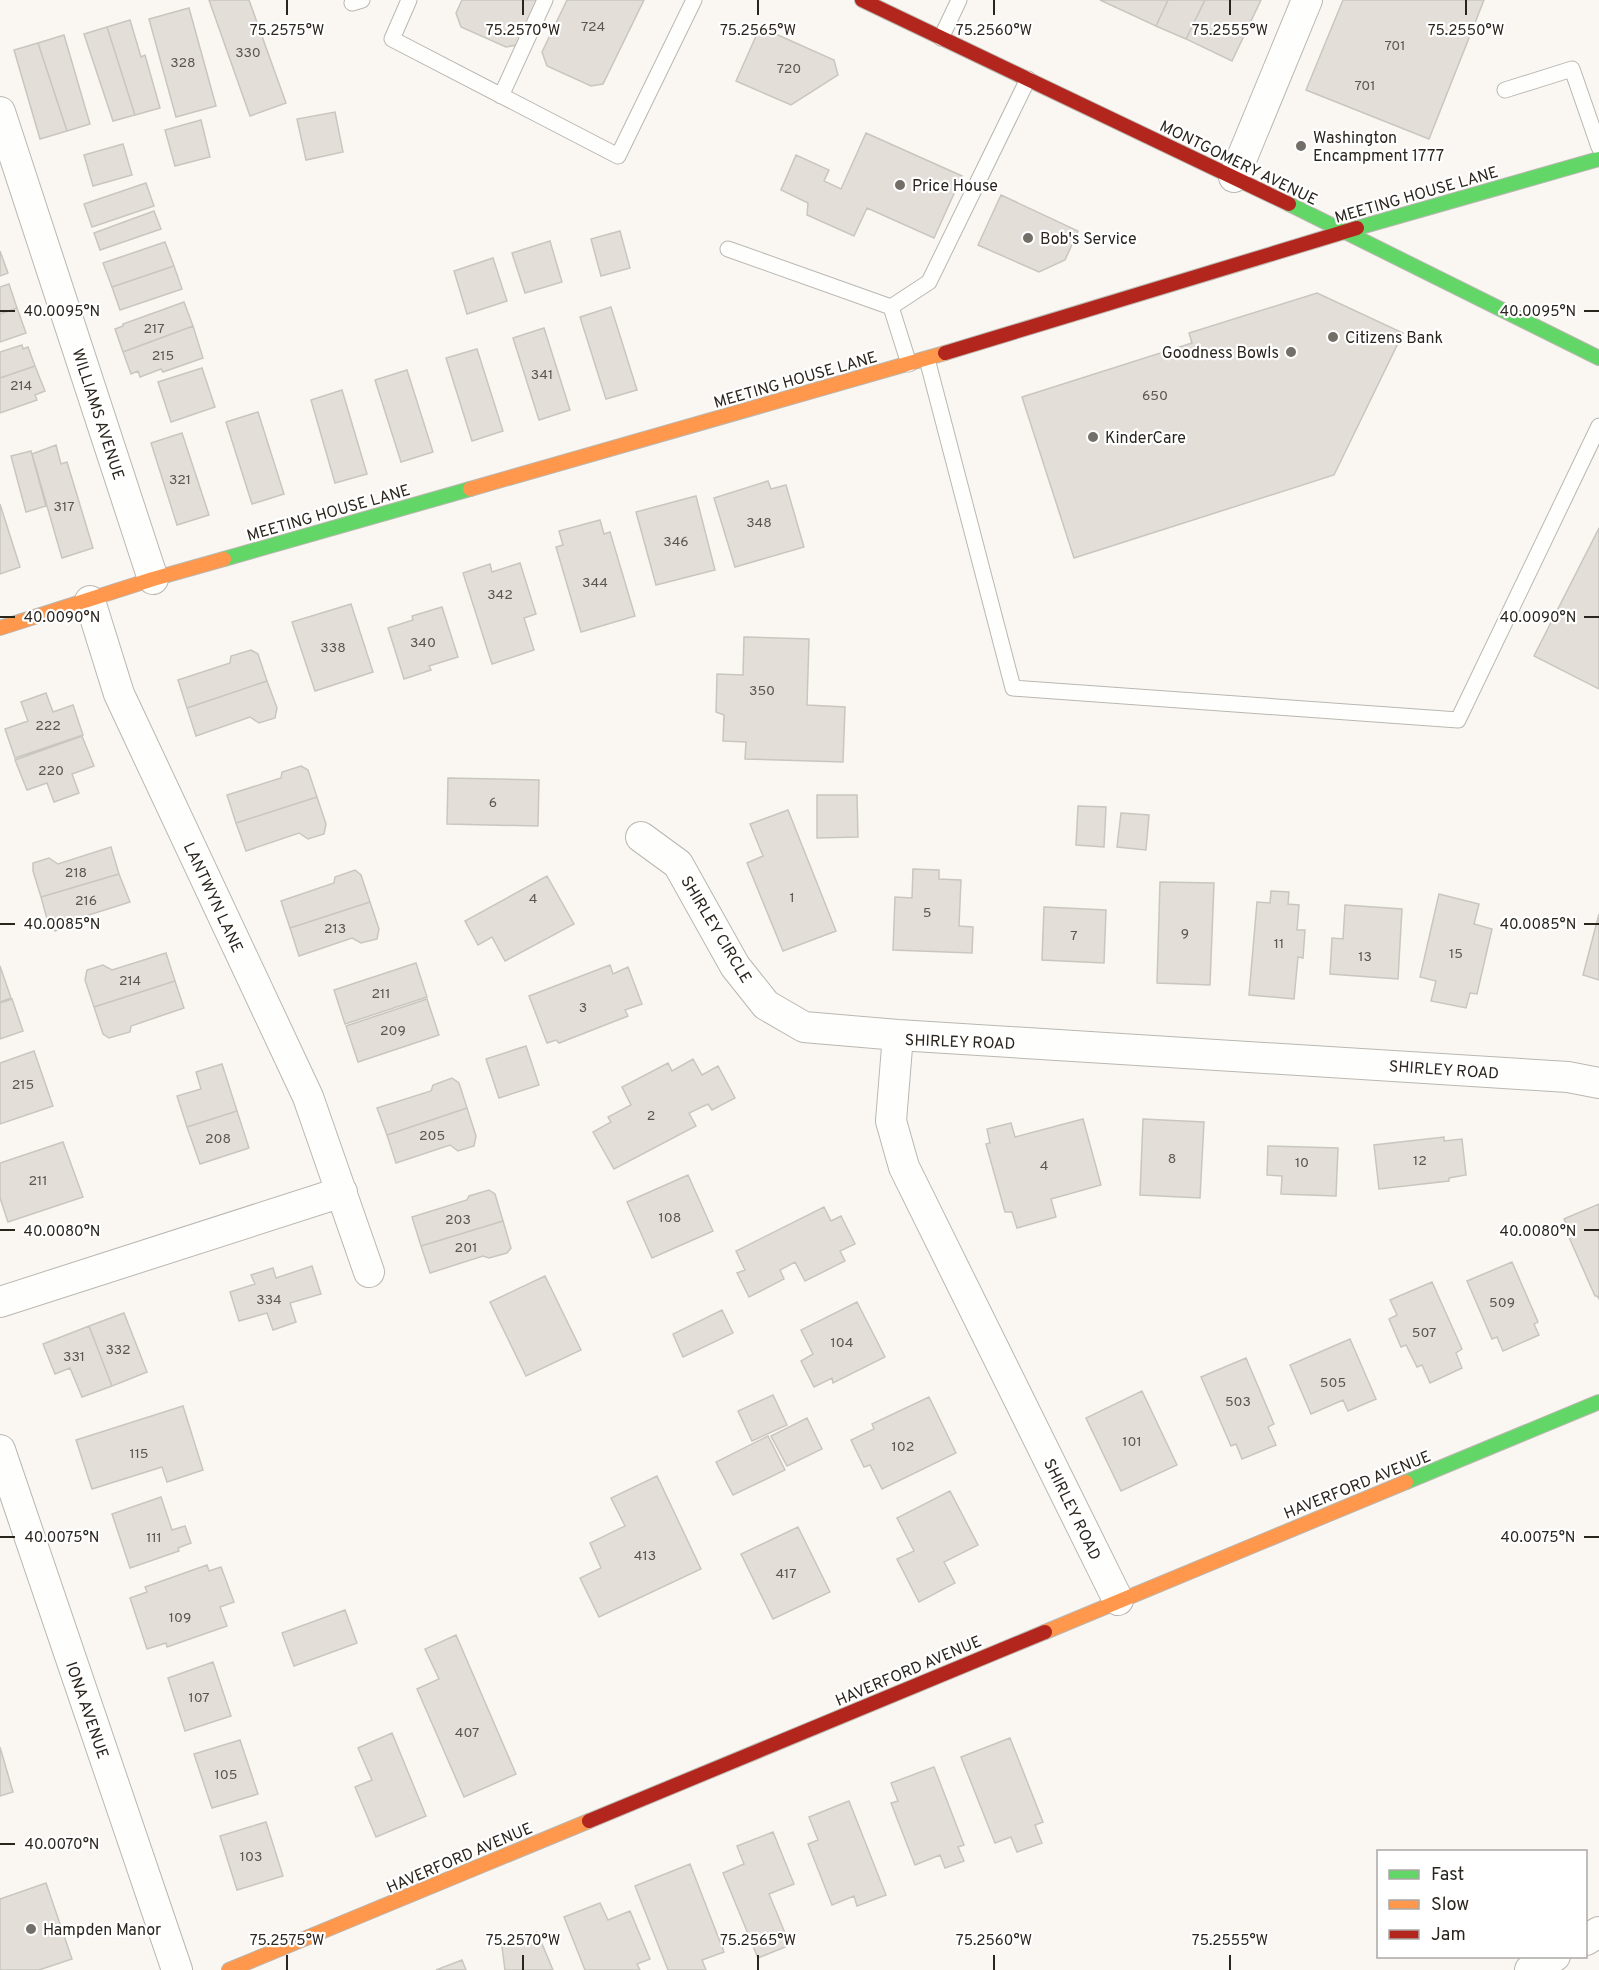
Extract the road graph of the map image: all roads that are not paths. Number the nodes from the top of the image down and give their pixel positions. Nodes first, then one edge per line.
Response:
1 (410, 0) edge
2 (545, 0) edge
3 (694, 0) edge
4 (958, 0) edge
5 (1307, 0) edge
6 (868, 1) edge
7 (941, 38) junction
8 (1028, 79) junction
9 (1505, 90) dead end
10 (501, 96) junction
11 (0, 112) edge
12 (1599, 147) edge
13 (1599, 159) edge
14 (1234, 177) junction
15 (1344, 231) junction
16 (728, 249) dead end
17 (891, 308) junction
18 (1599, 358) edge
19 (927, 359) junction
20 (909, 364) junction
21 (1599, 426) edge
22 (153, 579) junction
23 (90, 601) junction
24 (0, 628) edge
25 (640, 837) dead end
26 (898, 1035) junction
27 (1599, 1083) edge
28 (342, 1192) junction
29 (369, 1272) dead end
30 (0, 1302) edge
31 (1599, 1402) edge
32 (0, 1450) edge
33 (8, 1501) edge
34 (1118, 1600) junction
35 (1551, 1958) edge
36 (177, 1970) edge
37 (229, 1970) edge
38 (1530, 1970) edge

1 - 10 lane
2 - 10 lane
3 - 10 lane
4 - 7 lane
5 - 14 street
6 - 7 street, MONTGOMERY AVENUE
7 - 8 street, MONTGOMERY AVENUE
8 - 14 street, MONTGOMERY AVENUE
8 - 17 lane
9 - 12 lane
11 - 22 street, WILLIAMS AVENUE
13 - 15 street, MEETING HOUSE LANE
14 - 15 street, MONTGOMERY AVENUE
15 - 18 street, MONTGOMERY AVENUE
15 - 19 street, MEETING HOUSE LANE
16 - 17 lane
17 - 20 lane
19 - 20 street, MEETING HOUSE LANE
19 - 21 lane
20 - 22 street, MEETING HOUSE LANE
22 - 23 street, MEETING HOUSE LANE
23 - 24 street, MEETING HOUSE LANE
23 - 28 street, LANTWYN LANE
25 - 26 street, SHIRLEY CIRCLE
26 - 27 street, SHIRLEY ROAD
26 - 34 street, SHIRLEY ROAD
28 - 29 street, LANTWYN LANE
28 - 30 street
31 - 34 street, HAVERFORD AVENUE
32 - 33 street, IONA AVENUE
33 - 36 street, IONA AVENUE
34 - 37 street, HAVERFORD AVENUE
35 - 38 street

